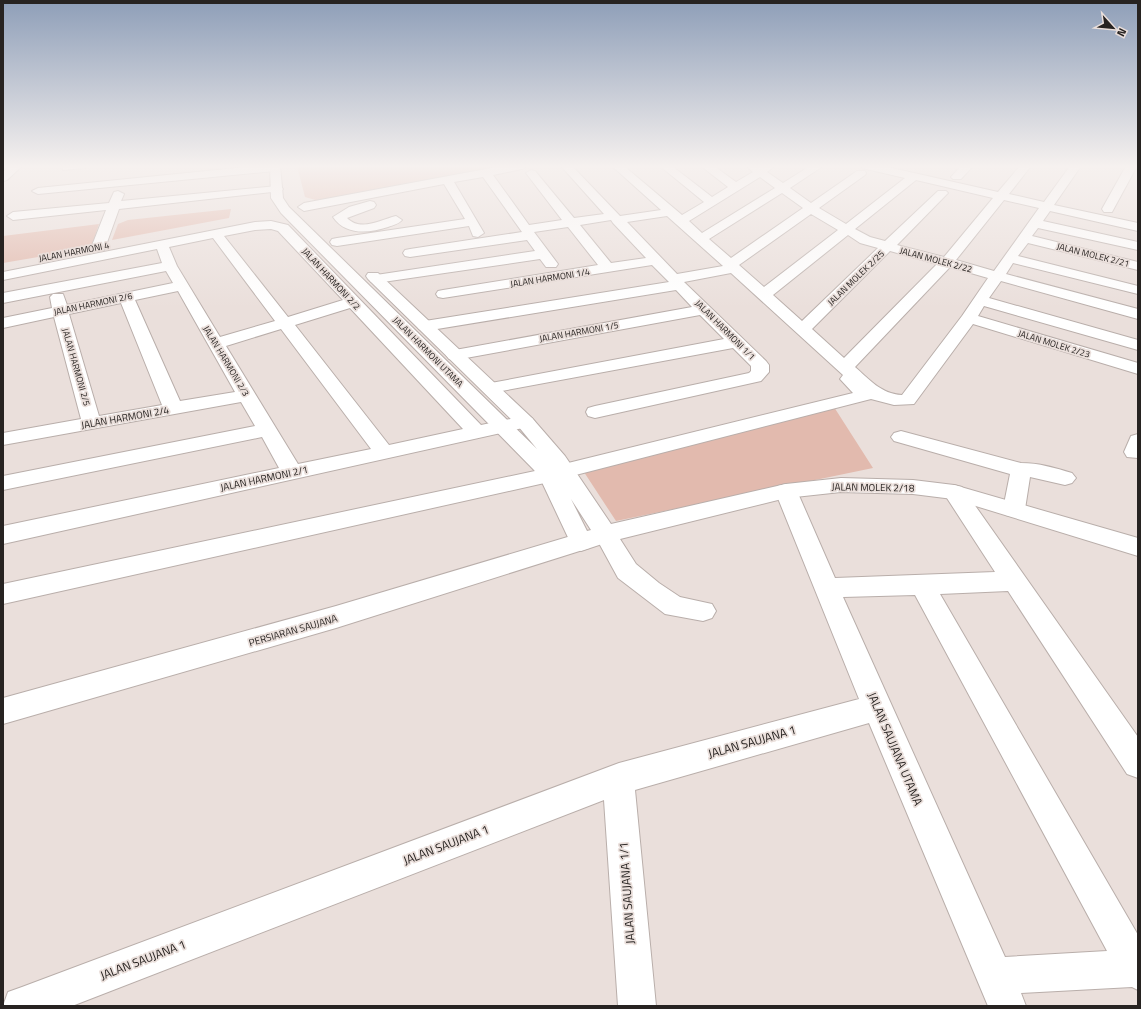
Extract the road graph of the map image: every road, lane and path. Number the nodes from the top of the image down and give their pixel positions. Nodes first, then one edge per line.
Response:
1 (45, 213) edge
2 (110, 213) edge
3 (269, 213) edge
4 (302, 213) edge
5 (303, 213) edge
6 (348, 213) edge
7 (468, 213) edge
8 (515, 213) edge
9 (561, 213) edge
10 (609, 213) edge
11 (663, 213) joint
12 (672, 213) edge
13 (693, 213) edge
14 (742, 213) edge
15 (806, 213) edge
16 (818, 213) edge
17 (865, 213) edge
18 (922, 213) edge
19 (986, 213) edge
20 (1042, 213) edge
21 (1075, 213) edge
22 (13, 216) dead end
23 (123, 218) dead end
24 (615, 218) junction
25 (108, 219) junction
26 (396, 220) dead end
27 (92, 221) dead end
28 (681, 221) junction
29 (473, 222) junction
30 (569, 223) junction
31 (1035, 223) junction
32 (1138, 226) edge
33 (845, 230) junction
34 (528, 232) junction
35 (216, 234) junction
36 (1024, 238) junction
37 (701, 239) junction
38 (161, 242) junction
39 (337, 242) junction
40 (482, 242) junction
41 (1138, 246) edge
42 (888, 247) junction
43 (98, 248) junction
44 (410, 253) dead end
45 (544, 254) junction
46 (1010, 258) junction
47 (657, 260) junction
48 (946, 263) junction
49 (3, 266) edge
50 (54, 266) junction
51 (170, 266) junction
52 (1138, 266) edge
53 (728, 267) junction
54 (608, 268) junction
55 (3, 276) edge
56 (561, 276) junction
57 (997, 276) junction
58 (376, 279) junction
59 (677, 282) junction
60 (182, 286) junction
61 (57, 288) junction
62 (1138, 290) edge
63 (444, 294) dead end
64 (764, 295) junction
65 (126, 297) junction
66 (3, 298) edge
67 (980, 300) junction
68 (354, 302) junction
69 (704, 310) junction
70 (60, 311) junction
71 (1138, 314) edge
72 (969, 318) junction
73 (3, 323) edge
74 (285, 323) junction
75 (425, 326) junction
76 (803, 329) junction
77 (737, 342) junction
78 (216, 344) junction
79 (1138, 345) edge
80 (455, 355) junction
81 (844, 368) junction
82 (1138, 369) edge
83 (491, 388) junction
84 (247, 395) junction
85 (174, 408) junction
86 (594, 412) dead end
87 (92, 423) junction
88 (515, 425) junction
89 (267, 430) junction
90 (476, 432) junction
91 (901, 437) dead end
92 (3, 439) edge
93 (384, 452) junction
94 (1021, 470) junction
95 (292, 472) junction
96 (557, 473) junction
97 (1065, 478) dead end
98 (3, 483) edge
99 (786, 491) junction
100 (954, 492) junction
101 (1014, 509) junction
102 (3, 534) edge
103 (593, 538) junction
104 (1138, 547) edge
105 (1015, 582) junction
106 (922, 585) junction
107 (827, 588) junction
108 (3, 594) edge
109 (703, 611) dead end
110 (877, 707) junction
111 (3, 711) edge
112 (1138, 763) edge
113 (619, 779) junction
114 (1137, 969) edge
115 (1001, 991) edge
116 (22, 1006) edge
117 (637, 1006) edge

1 - 22 street
2 - 25 street
3 - 38 street, JALAN HARMONI 4
4 - 88 street, JALAN HARMONI UTAMA
5 - 39 street, JALAN HARMONI UTAMA
6 - 26 street
7 - 29 street
8 - 34 street
9 - 30 street
10 - 24 street, JALAN HARMONI 1/1
11 - 24 street
11 - 53 street
12 - 28 street
13 - 28 street
14 - 37 street
15 - 53 street
16 - 33 street, JALAN MOLEK 2/22
17 - 33 street
18 - 42 street, JALAN MOLEK 2/25
19 - 48 street
20 - 31 street
21 - 32 street
23 - 25 street
24 - 30 street
24 - 47 street, JALAN HARMONI 1/1
25 - 27 street
25 - 43 street
28 - 37 street
29 - 39 street
29 - 40 street
30 - 34 street
30 - 54 street
31 - 36 street
31 - 41 street
33 - 42 street, JALAN MOLEK 2/22
33 - 64 street
34 - 40 street
34 - 45 street
35 - 38 street, JALAN HARMONI 2/2
35 - 68 street, JALAN HARMONI 2/2
35 - 74 street
36 - 46 street
36 - 52 street, JALAN MOLEK 2/21
37 - 53 street
38 - 43 street, JALAN HARMONI 4
38 - 50 street, JALAN HARMONI 2/2
38 - 51 street, JALAN HARMONI 2/3
39 - 58 street, JALAN HARMONI UTAMA
40 - 44 street
42 - 48 street, JALAN MOLEK 2/22
42 - 76 street, JALAN MOLEK 2/25
43 - 49 street, JALAN HARMONI 4
45 - 56 street
45 - 58 street
46 - 57 street
46 - 62 street
47 - 54 street, JALAN HARMONI 1/4
47 - 59 street, JALAN HARMONI 1/1
48 - 57 street, JALAN MOLEK 2/22
48 - 81 street
50 - 55 street, JALAN HARMONI 2/2
50 - 61 street, JALAN HARMONI 2/5
51 - 60 street, JALAN HARMONI 2/3
51 - 61 street
53 - 59 street
53 - 64 street
53 - 96 street
54 - 56 street, JALAN HARMONI 1/4
56 - 63 street, JALAN HARMONI 1/4
57 - 67 street
57 - 71 street, JALAN MOLEK 2/22
58 - 75 street, JALAN HARMONI UTAMA
59 - 69 street, JALAN HARMONI 1/1
59 - 75 street
60 - 65 street, JALAN HARMONI 2/6
60 - 78 street, JALAN HARMONI 2/3
61 - 66 street
61 - 70 street, JALAN HARMONI 2/5
64 - 76 street
65 - 70 street, JALAN HARMONI 2/6
65 - 85 street
67 - 72 street
67 - 79 street
68 - 74 street
68 - 90 street, JALAN HARMONI 2/2
69 - 77 street, JALAN HARMONI 1/1
69 - 80 street, JALAN HARMONI 1/5
70 - 73 street, JALAN HARMONI 2/6
70 - 87 street, JALAN HARMONI 2/5
72 - 81 street
72 - 82 street, JALAN MOLEK 2/23
74 - 78 street
74 - 93 street
75 - 80 street, JALAN HARMONI UTAMA
76 - 81 street
77 - 83 street
77 - 86 street, JALAN HARMONI 1/1
78 - 84 street, JALAN HARMONI 2/3
80 - 83 street, JALAN HARMONI UTAMA
83 - 88 street, JALAN HARMONI UTAMA
84 - 85 street, JALAN HARMONI 2/4
84 - 89 street, JALAN HARMONI 2/3
85 - 87 street, JALAN HARMONI 2/4
87 - 92 street, JALAN HARMONI 2/4
88 - 90 street, JALAN HARMONI 2/1
88 - 96 street, JALAN HARMONI UTAMA
89 - 95 street, JALAN HARMONI 2/3
89 - 98 street
90 - 93 street, JALAN HARMONI 2/1
91 - 94 street
93 - 95 street, JALAN HARMONI 2/1
94 - 97 street
94 - 101 street
95 - 102 street, JALAN HARMONI 2/1
96 - 103 street, JALAN HARMONI UTAMA
96 - 108 street
99 - 100 street, JALAN MOLEK 2/18
99 - 103 street, JALAN MOLEK 2/18
99 - 107 street, JALAN SAUJANA UTAMA
100 - 101 street, JALAN MOLEK 2/18
100 - 105 street
101 - 104 street, JALAN MOLEK 2/18
103 - 109 street, JALAN HARMONI UTAMA
103 - 111 street, PERSIARAN SAUJANA
105 - 106 street
105 - 112 street
106 - 107 street
106 - 114 street
107 - 110 street, JALAN SAUJANA UTAMA
110 - 113 street, JALAN SAUJANA 1
110 - 115 street, JALAN SAUJANA UTAMA
113 - 116 street, JALAN SAUJANA 1
113 - 117 street, JALAN SAUJANA 1/1
114 - 115 street

